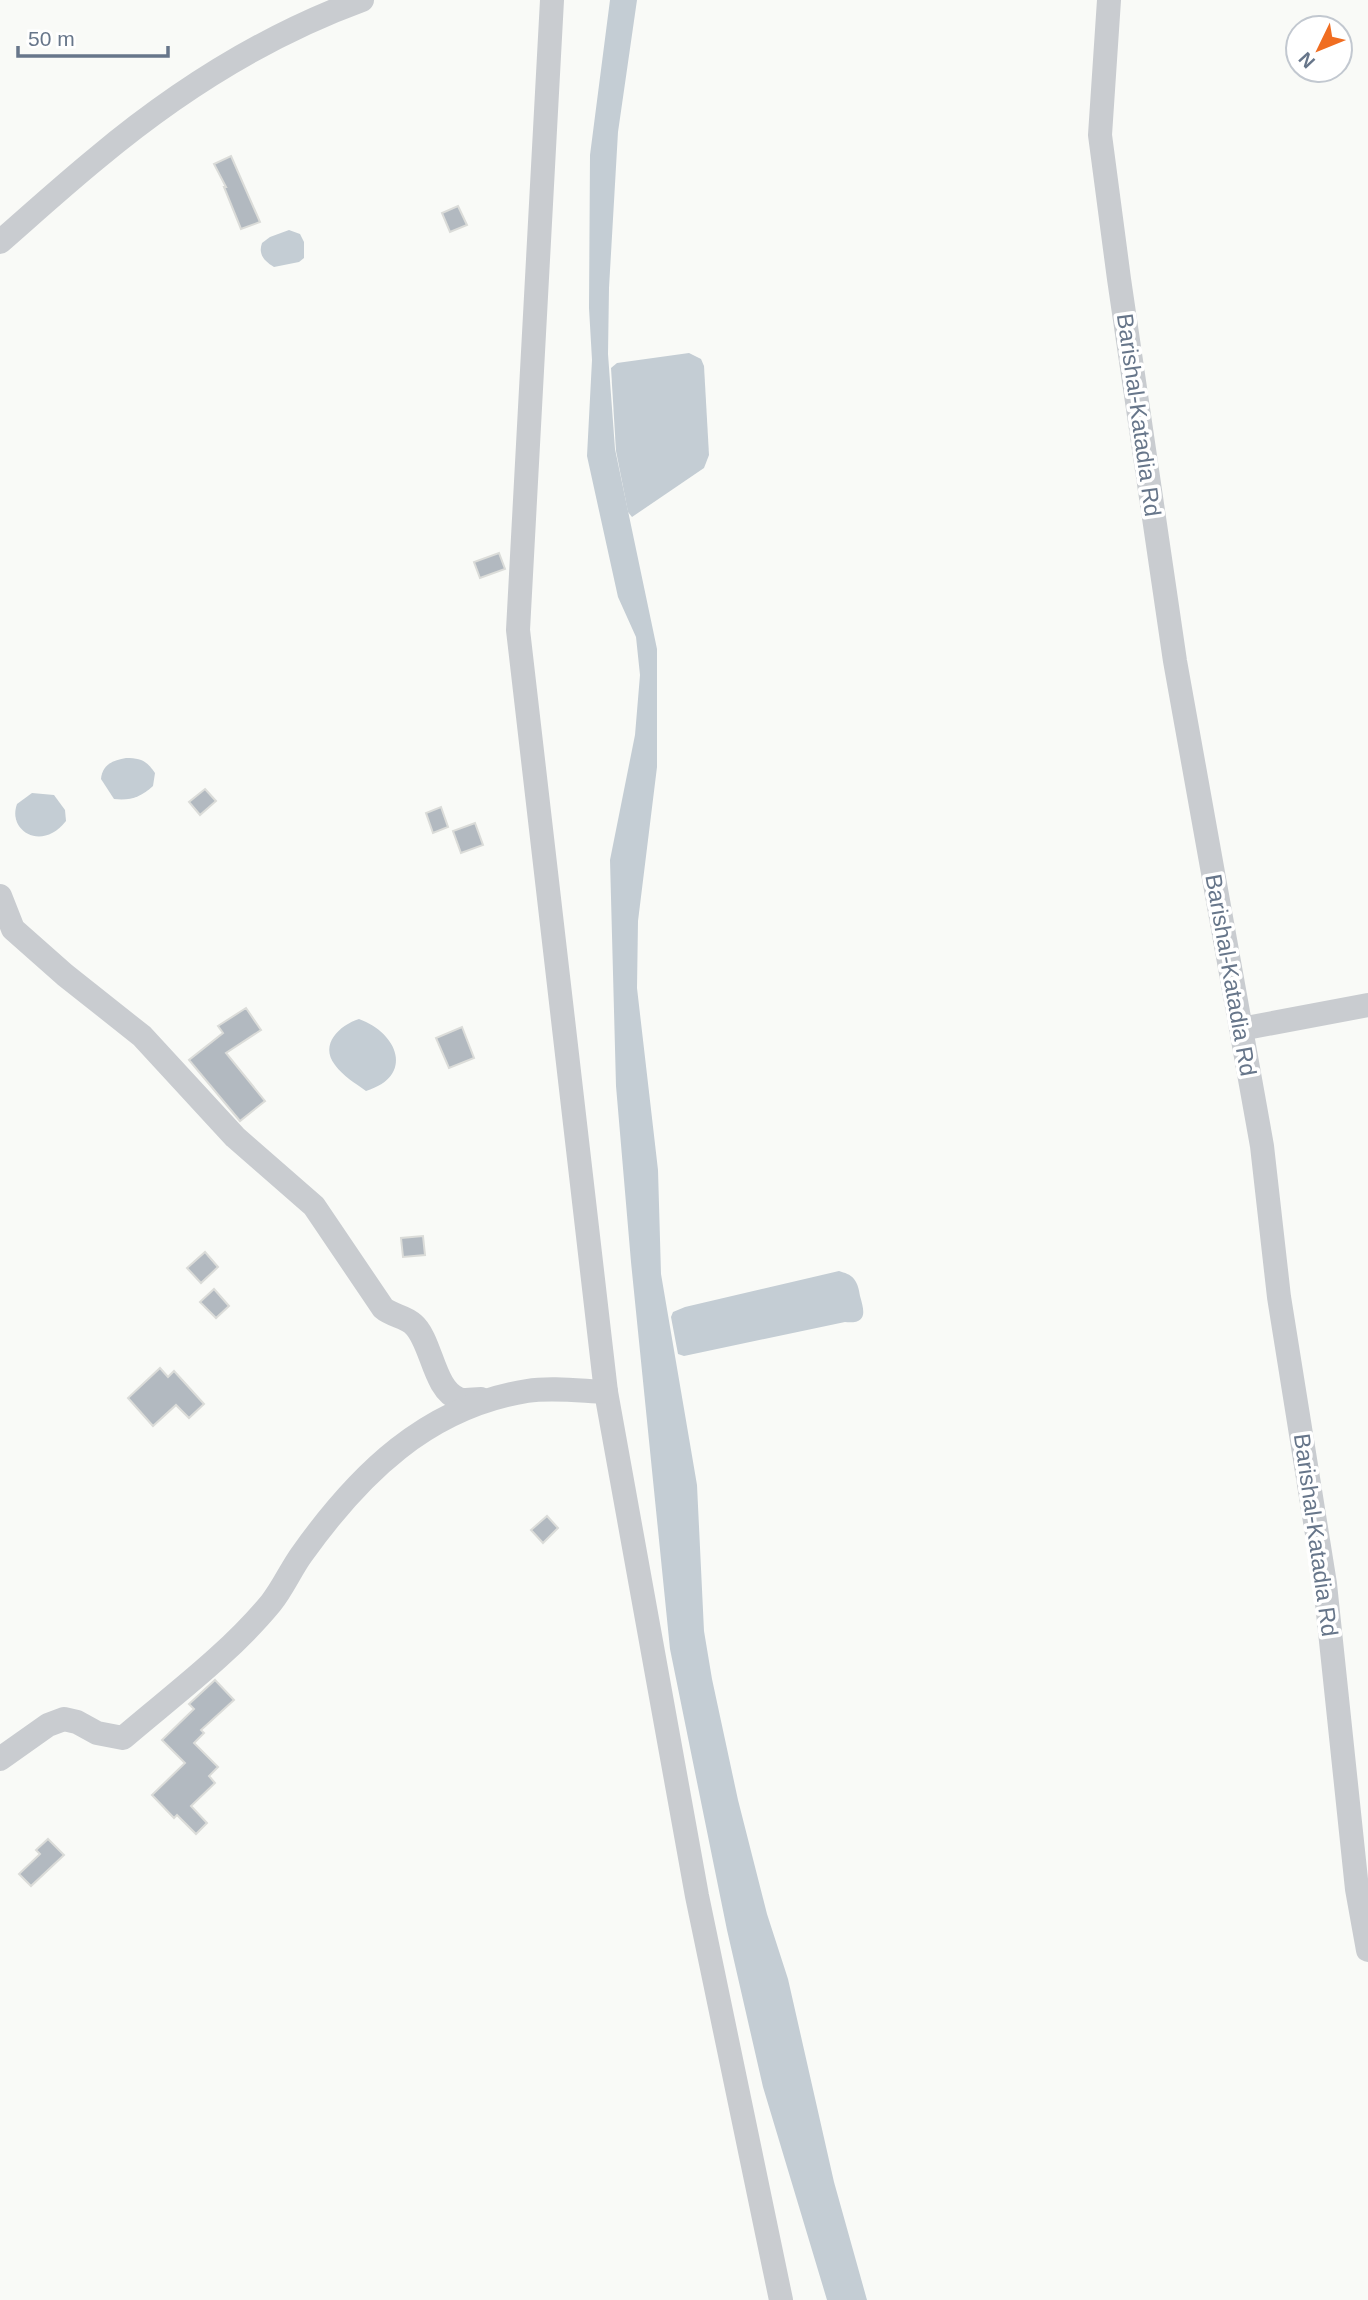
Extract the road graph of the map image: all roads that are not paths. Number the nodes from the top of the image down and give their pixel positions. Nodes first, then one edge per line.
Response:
1 (362, 0) edge
2 (552, 0) edge
3 (1108, 0) edge
4 (0, 242) edge
5 (0, 896) edge
6 (1368, 1005) edge
7 (1241, 1029) junction
8 (606, 1392) junction
9 (485, 1399) junction
10 (0, 1759) edge
11 (1368, 1950) edge
12 (781, 2300) edge

1 - 4 street
2 - 8 street
3 - 7 street, Barishal-Katadia Rd
5 - 9 street
6 - 7 street
7 - 11 street, Barishal-Katadia Rd
8 - 9 street
8 - 12 street
9 - 10 street

